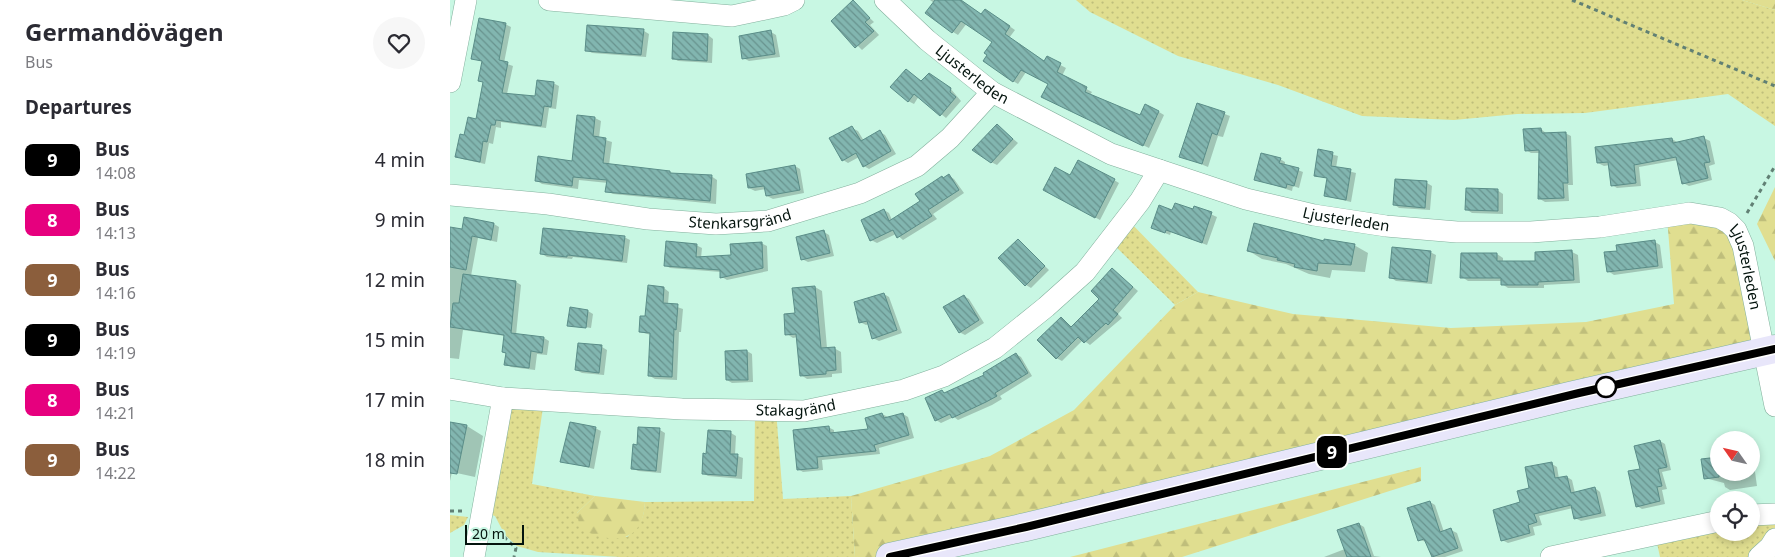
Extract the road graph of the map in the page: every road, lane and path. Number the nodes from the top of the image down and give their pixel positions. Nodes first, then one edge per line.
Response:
1 (466, 0) edge
2 (549, 0) edge
3 (794, 0) edge
4 (885, 0) edge
5 (1572, 0) edge
6 (450, 82) edge
7 (1775, 86) edge
8 (992, 92) junction
9 (1775, 166) edge
10 (1159, 170) junction
11 (450, 195) edge
12 (1736, 230) junction
13 (1769, 350) edge
14 (450, 389) edge
15 (503, 398) junction
16 (1775, 406) edge
17 (1775, 514) edge
18 (1760, 515) edge
19 (1710, 524) edge
20 (1775, 539) edge
21 (516, 548) dead end
22 (474, 557) edge
23 (514, 557) edge
24 (890, 557) edge
25 (1551, 557) edge
26 (1759, 557) edge

1 - 6 street
2 - 3 street
4 - 8 street, Ljusterleden
5 - 7 path
8 - 10 street, Ljusterleden
8 - 11 street, Stenkarsgränd
9 - 12 path
10 - 12 street, Ljusterleden
10 - 15 street, Stakagränd
12 - 13 street, Ljusterleden
13 - 16 street, Ljusterleden
13 - 24 street
14 - 15 street, Stakagränd
15 - 22 street
17 - 18 street
19 - 25 street
20 - 26 street
21 - 23 path

